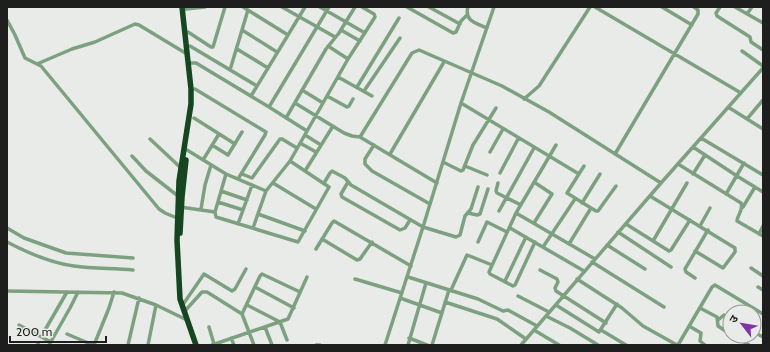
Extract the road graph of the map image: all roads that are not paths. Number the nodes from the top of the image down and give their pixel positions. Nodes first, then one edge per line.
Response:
1 (205, 7) edge
2 (224, 7) edge
3 (243, 7) edge
4 (282, 7) edge
5 (305, 7) edge
6 (320, 7) edge
7 (355, 7) edge
8 (362, 7) edge
9 (407, 7) edge
10 (430, 7) edge
11 (468, 7) edge
12 (494, 7) edge
13 (590, 7) edge
14 (595, 7) edge
15 (662, 7) edge
16 (694, 7) edge
17 (720, 7) edge
18 (735, 7) edge
19 (752, 7) edge
20 (184, 8) edge
21 (667, 8) edge
22 (328, 9) edge
23 (248, 10) junction
24 (747, 14) junction
25 (467, 15) junction
26 (299, 17) junction
27 (399, 18) dead end
28 (7, 20) edge
29 (346, 22) junction
30 (763, 23) edge
31 (460, 24) junction
32 (692, 25) junction
33 (316, 27) junction
34 (487, 28) junction
35 (242, 30) junction
36 (341, 30) junction
37 (188, 32) junction
38 (365, 33) junction
39 (288, 35) junction
40 (335, 37) junction
41 (400, 38) dead end
42 (360, 41) junction
43 (190, 46) junction
44 (328, 46) junction
45 (237, 49) junction
46 (763, 50) edge
47 (742, 51) dead end
48 (277, 52) junction
49 (187, 54) junction
50 (675, 55) junction
51 (348, 59) junction
52 (444, 62) junction
53 (190, 63) junction
54 (37, 64) junction
55 (268, 68) junction
56 (763, 68) edge
57 (230, 70) junction
58 (471, 72) junction
59 (338, 77) junction
60 (257, 86) junction
61 (357, 87) junction
62 (195, 89) junction
63 (302, 90) junction
64 (364, 91) junction
65 (741, 93) junction
66 (251, 96) junction
67 (327, 96) junction
68 (372, 96) dead end
69 (353, 99) dead end
70 (524, 99) junction
71 (763, 100) edge
72 (295, 103) junction
73 (323, 103) junction
74 (460, 103) junction
75 (269, 107) junction
76 (728, 107) junction
77 (496, 108) dead end
78 (316, 115) junction
79 (194, 118) junction
80 (286, 118) junction
81 (747, 119) junction
82 (487, 120) junction
83 (333, 126) junction
84 (503, 129) junction
85 (763, 129) edge
86 (242, 132) dead end
87 (306, 133) junction
88 (219, 134) junction
89 (360, 137) junction
90 (701, 138) junction
91 (150, 139) dead end
92 (518, 139) junction
93 (300, 143) junction
94 (235, 144) junction
95 (212, 145) junction
96 (321, 145) junction
97 (374, 145) junction
98 (556, 145) dead end
99 (693, 147) junction
100 (298, 148) junction
101 (534, 148) junction
102 (187, 150) junction
103 (316, 152) junction
104 (490, 152) dead end
105 (390, 154) junction
106 (615, 154) junction
107 (705, 155) junction
108 (132, 156) dead end
109 (549, 157) junction
110 (203, 160) junction
111 (290, 161) junction
112 (443, 162) junction
113 (744, 163) junction
114 (678, 164) junction
115 (211, 165) junction
116 (465, 166) junction
117 (584, 166) dead end
118 (181, 168) junction
119 (305, 171) junction
120 (500, 173) dead end
121 (226, 174) junction
122 (242, 174) junction
123 (579, 174) junction
124 (600, 174) dead end
125 (693, 174) junction
126 (487, 175) dead end
127 (763, 175) edge
128 (737, 176) junction
129 (238, 180) junction
130 (348, 182) junction
131 (534, 182) junction
132 (273, 183) junction
133 (324, 183) junction
134 (437, 183) junction
135 (498, 183) dead end
136 (661, 183) junction
137 (687, 183) dead end
138 (252, 185) junction
139 (616, 186) dead end
140 (478, 187) dead end
141 (755, 187) junction
142 (488, 189) dead end
143 (221, 191) junction
144 (266, 191) junction
145 (763, 192) edge
146 (726, 194) junction
147 (178, 196) junction
148 (650, 196) junction
149 (506, 197) junction
150 (574, 199) junction
151 (247, 200) junction
152 (218, 202) junction
153 (582, 203) junction
154 (430, 204) junction
155 (521, 205) junction
156 (179, 206) junction
157 (591, 208) junction
158 (710, 208) dead end
159 (742, 208) junction
160 (201, 209) junction
161 (316, 209) junction
162 (671, 209) junction
163 (243, 210) junction
164 (499, 211) dead end
165 (215, 212) junction
166 (468, 213) junction
167 (516, 213) junction
168 (258, 214) junction
169 (177, 218) junction
170 (410, 220) junction
171 (690, 220) junction
172 (534, 223) junction
173 (238, 224) junction
174 (626, 224) junction
175 (700, 226) junction
176 (763, 226) edge
177 (423, 227) junction
178 (7, 228) edge
179 (253, 228) junction
180 (510, 228) junction
181 (708, 230) junction
182 (305, 231) junction
183 (507, 232) junction
184 (618, 232) junction
185 (551, 233) junction
186 (759, 234) junction
187 (763, 236) edge
188 (526, 237) junction
189 (322, 239) junction
190 (653, 241) junction
191 (7, 242) edge
192 (372, 242) junction
193 (478, 242) dead end
194 (535, 242) junction
195 (569, 244) junction
196 (607, 245) junction
197 (542, 247) junction
198 (316, 249) dead end
199 (695, 251) junction
200 (132, 258) dead end
201 (593, 260) junction
202 (492, 265) junction
203 (411, 266) junction
204 (670, 267) dead end
205 (751, 268) dead end
206 (645, 269) dead end
207 (132, 270) dead end
208 (246, 270) dead end
209 (540, 270) dead end
210 (584, 271) junction
211 (408, 276) junction
212 (763, 276) edge
213 (307, 277) dead end
214 (695, 278) dead end
215 (355, 279) dead end
216 (577, 279) junction
217 (505, 281) junction
218 (426, 282) junction
219 (255, 287) junction
220 (758, 287) dead end
221 (450, 290) junction
222 (763, 290) edge
223 (7, 291) edge
224 (67, 292) junction
225 (78, 292) junction
226 (114, 292) junction
227 (300, 292) junction
228 (402, 293) junction
229 (518, 296) dead end
230 (563, 296) junction
231 (139, 298) junction
232 (400, 298) junction
233 (445, 302) junction
234 (247, 304) junction
235 (618, 304) junction
236 (156, 305) junction
237 (419, 305) junction
238 (556, 305) junction
239 (664, 307) dead end
240 (184, 308) junction
241 (294, 308) junction
242 (700, 308) junction
243 (549, 312) junction
244 (442, 313) junction
245 (242, 314) junction
246 (763, 314) edge
247 (546, 316) junction
248 (722, 317) edge
249 (187, 320) junction
250 (718, 320) junction
251 (280, 322) junction
252 (606, 323) junction
253 (19, 325) dead end
254 (689, 326) junction
255 (209, 327) dead end
256 (265, 327) junction
257 (536, 328) junction
258 (722, 329) edge
259 (45, 330) dead end
260 (602, 330) junction
261 (249, 333) junction
262 (67, 334) dead end
263 (231, 338) junction
264 (409, 338) junction
265 (526, 339) junction
266 (287, 340) dead end
267 (50, 343) edge
268 (93, 345) edge
269 (128, 345) edge
270 (148, 345) edge
271 (196, 345) edge
272 (213, 345) edge
273 (234, 345) edge
274 (254, 345) edge
275 (272, 345) edge
276 (316, 345) edge
277 (320, 345) edge
278 (385, 345) edge
279 (408, 345) edge
280 (427, 345) edge
281 (432, 345) edge
282 (521, 345) edge
283 (559, 345) edge
284 (598, 345) edge
285 (626, 345) edge
286 (677, 345) edge
287 (705, 345) edge

1 - 20 street
2 - 37 street
3 - 23 street
4 - 26 street
5 - 26 street
6 - 22 street
7 - 29 street
8 - 38 street
9 - 31 street
10 - 31 street
11 - 25 street
12 - 34 street
13 - 70 street
14 - 50 street
15 - 21 street
16 - 32 street
17 - 46 street
18 - 24 street
19 - 24 street
20 - 37 highway
20 - 49 highway
21 - 32 street
22 - 29 street
22 - 33 street
23 - 35 street
23 - 39 street
24 - 30 street
25 - 31 street
25 - 34 street
26 - 33 street
26 - 39 street
27 - 61 street
28 - 54 street
29 - 36 street
29 - 38 street
32 - 50 street
33 - 40 street
33 - 75 street
34 - 58 street
35 - 45 street
35 - 48 street
36 - 40 street
36 - 42 street
37 - 43 highway
38 - 42 street
39 - 48 street
40 - 44 street
41 - 64 street
42 - 51 street
43 - 53 highway
43 - 57 street
44 - 51 street
44 - 63 street
45 - 55 street
45 - 57 street
47 - 56 street
48 - 55 street
49 - 53 highway
49 - 54 street
50 - 65 street
50 - 106 street
51 - 59 street
52 - 58 street
52 - 89 street
52 - 105 street
53 - 62 highway
53 - 66 street
53 - 118 highway
54 - 169 street
55 - 60 street
56 - 65 street
57 - 60 street
58 - 70 street
58 - 74 street
59 - 61 street
59 - 67 street
60 - 66 street
61 - 64 street
62 - 79 highway
62 - 122 street
63 - 72 street
63 - 73 street
64 - 68 street
65 - 76 street
66 - 75 street
67 - 69 street
67 - 73 street
70 - 106 street
71 - 81 street
72 - 78 street
72 - 80 street
73 - 78 street
74 - 82 street
74 - 112 street
75 - 80 street
76 - 81 street
76 - 90 street
77 - 82 street
78 - 83 street
78 - 87 street
79 - 88 street
79 - 102 highway
80 - 87 street
81 - 85 street
82 - 84 street
82 - 116 street
83 - 89 street
83 - 96 street
84 - 92 street
84 - 104 street
86 - 94 street
87 - 93 street
87 - 96 street
88 - 94 street
88 - 95 street
89 - 97 street
90 - 99 street
90 - 113 street
91 - 118 street
92 - 101 street
92 - 120 street
93 - 100 street
93 - 103 street
94 - 95 street
95 - 110 street
96 - 103 street
97 - 105 street
97 - 154 street
98 - 109 street
99 - 107 street
99 - 114 street
100 - 111 street
100 - 122 street
101 - 109 street
101 - 149 street
102 - 110 street
102 - 156 highway
103 - 119 street
105 - 134 street
106 - 136 street
107 - 125 street
107 - 128 street
108 - 147 street
109 - 123 street
109 - 131 street
110 - 115 street
111 - 119 street
111 - 132 street
112 - 116 street
112 - 134 street
113 - 127 street
113 - 128 street
114 - 125 street
114 - 136 street
115 - 121 street
115 - 160 street
116 - 126 street
117 - 123 street
118 - 147 highway
119 - 133 street
121 - 129 street
121 - 143 street
122 - 129 street
123 - 150 street
124 - 153 street
125 - 146 street
128 - 141 street
128 - 146 street
129 - 138 street
130 - 133 street
130 - 170 street
130 - 170 street
131 - 155 street
131 - 172 street
132 - 144 street
132 - 161 street
133 - 161 street
134 - 154 street
135 - 149 street
136 - 148 street
137 - 162 street
138 - 144 street
138 - 151 street
139 - 157 street
140 - 166 street
141 - 145 street
141 - 159 street
142 - 166 street
143 - 151 street
143 - 152 street
144 - 168 street
146 - 159 street
147 - 156 highway
148 - 162 street
148 - 174 street
149 - 155 street
149 - 164 street
150 - 153 street
150 - 185 street
151 - 163 street
152 - 163 street
152 - 165 street
153 - 157 street
154 - 177 street
155 - 167 street
156 - 160 street
156 - 169 highway
156 - 240 highway
157 - 195 street
158 - 175 street
159 - 186 street
160 - 165 street
161 - 182 street
162 - 171 street
162 - 190 street
163 - 173 street
165 - 173 street
166 - 177 street
167 - 172 street
167 - 180 street
168 - 179 street
168 - 182 street
169 - 240 highway
170 - 177 street
171 - 175 street
171 - 190 street
172 - 185 street
173 - 179 street
174 - 184 street
174 - 190 street
175 - 181 street
176 - 186 street
177 - 203 street
178 - 200 street
179 - 182 street
180 - 183 street
180 - 188 street
181 - 199 street
181 - 199 street
183 - 193 street
183 - 202 street
184 - 196 street
184 - 204 street
185 - 195 street
185 - 197 street
186 - 187 street
188 - 194 street
188 - 217 street
189 - 192 street
189 - 192 street
189 - 198 street
191 - 207 street
192 - 203 street
194 - 197 street
194 - 217 street
195 - 201 street
196 - 201 street
196 - 206 street
197 - 210 street
199 - 214 street
201 - 210 street
201 - 239 street
202 - 217 street
202 - 221 street
203 - 211 street
205 - 212 street
208 - 240 street
209 - 230 street
210 - 216 street
211 - 218 street
211 - 228 street
213 - 227 street
215 - 228 street
216 - 230 street
216 - 235 street
218 - 221 street
218 - 237 street
219 - 227 street
219 - 234 street
219 - 241 street
220 - 222 street
221 - 233 street
221 - 257 street
223 - 224 street
224 - 225 street
224 - 259 street
225 - 226 street
225 - 267 street
226 - 231 street
226 - 268 street
227 - 241 street
228 - 232 street
229 - 243 street
230 - 238 street
230 - 252 street
231 - 236 street
231 - 269 street
232 - 237 street
232 - 278 street
233 - 244 street
233 - 265 street
234 - 245 street
234 - 251 street
235 - 252 street
235 - 286 street
236 - 249 street
236 - 270 street
237 - 244 street
237 - 264 street
238 - 243 street
238 - 260 street
240 - 245 street
240 - 249 highway
241 - 251 street
242 - 246 street
242 - 250 street
242 - 254 street
243 - 247 street
244 - 281 street
245 - 261 street
247 - 257 street
247 - 284 street
248 - 250 street
249 - 271 highway
250 - 258 street
251 - 256 street
251 - 266 street
252 - 260 street
253 - 267 street
254 - 286 street
254 - 287 street
255 - 272 street
256 - 261 street
256 - 275 street
257 - 265 street
257 - 283 street
260 - 285 street
261 - 263 street
261 - 274 street
262 - 268 street
263 - 272 street
263 - 273 street
264 - 279 street
264 - 280 street
265 - 282 street
276 - 277 street

